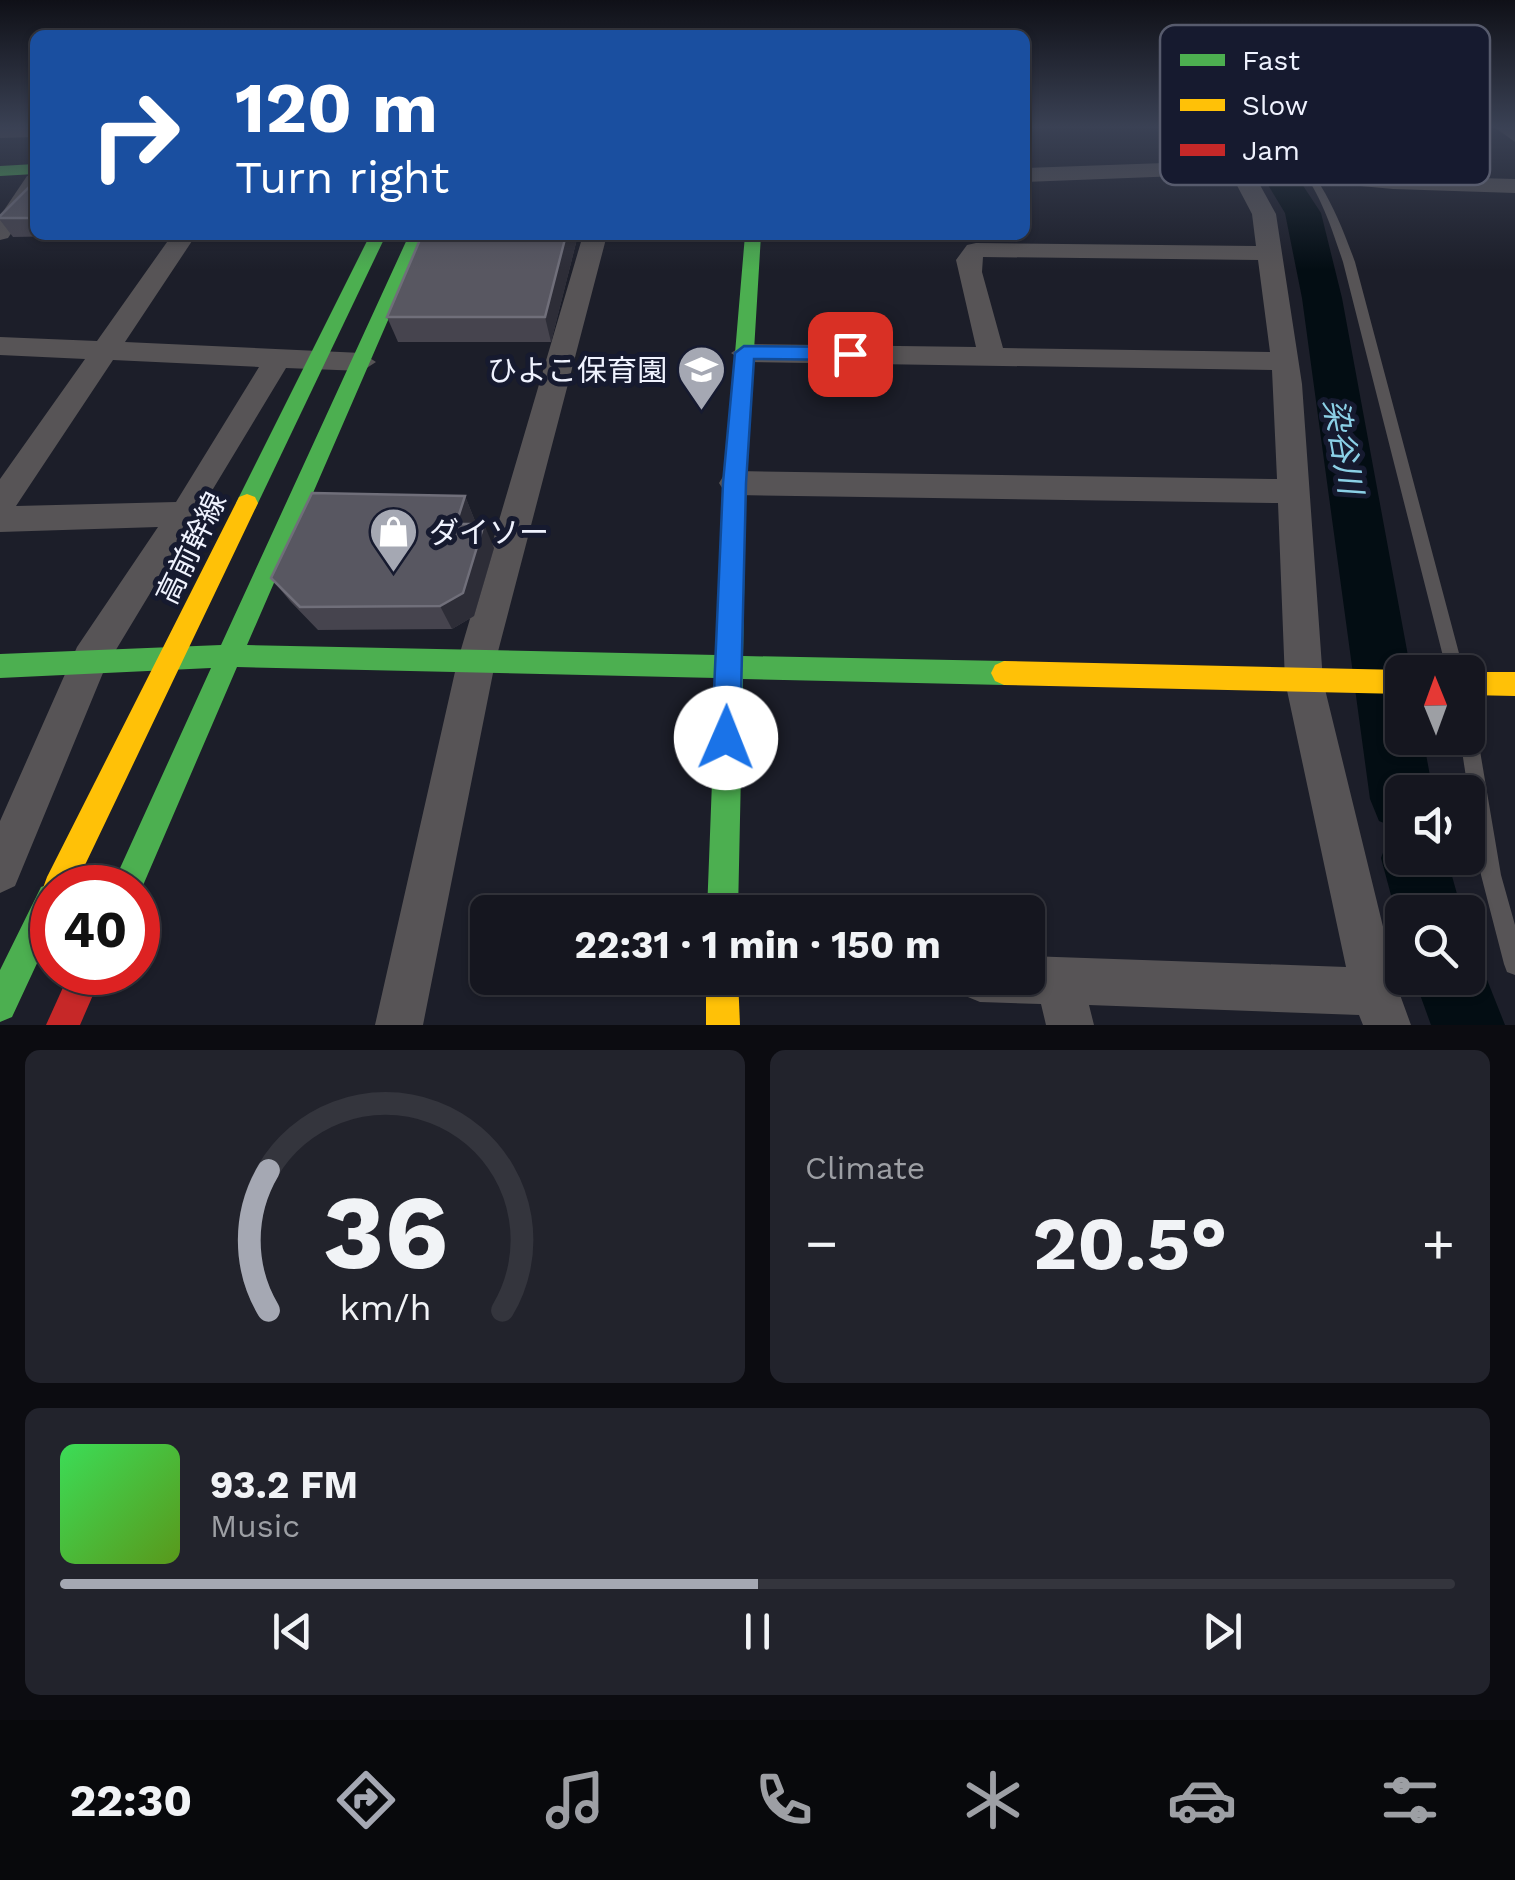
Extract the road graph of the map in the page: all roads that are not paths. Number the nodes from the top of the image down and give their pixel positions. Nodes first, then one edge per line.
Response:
1 (1060, 174) edge
2 (1030, 175) edge
3 (1250, 185) edge
4 (1319, 185) edge
5 (1460, 185) edge
6 (1473, 186) joint
7 (1515, 186) edge
8 (30, 188) edge
9 (0, 233) edge
10 (181, 240) edge
11 (375, 240) edge
12 (415, 240) edge
13 (594, 240) edge
14 (753, 240) edge
15 (979, 242) edge
16 (1268, 253) junction
17 (0, 346) edge
18 (104, 350) junction
19 (744, 353) junction
20 (990, 355) junction
21 (277, 360) junction
22 (314, 361) junction
23 (1285, 361) junction
24 (362, 362) junction
25 (734, 483) junction
26 (1293, 491) junction
27 (0, 504) edge
28 (186, 514) junction
29 (0, 519) edge
30 (1452, 655) edge
31 (230, 656) junction
32 (171, 658) junction
33 (90, 659) junction
34 (476, 663) junction
35 (0, 666) edge
36 (727, 667) junction
37 (1312, 681) junction
38 (1385, 682) edge
39 (1485, 683) edge
40 (1515, 684) edge
41 (1472, 755) edge
42 (69, 865) edge
43 (136, 865) edge
44 (0, 871) edge
45 (723, 895) edge
46 (30, 943) edge
47 (1515, 964) edge
48 (77, 995) edge
49 (722, 995) edge
50 (1036, 995) edge
51 (1065, 1004) edge
52 (0, 1005) edge
53 (1381, 1009) edge
54 (63, 1025) edge
55 (398, 1025) edge
56 (723, 1025) edge

1 - 2 street
3 - 16 street
4 - 30 lane
5 - 6 street
6 - 7 street
8 - 9 street
10 - 18 street
11 - 22 street, 高前幹線
12 - 24 street
13 - 34 street
14 - 19 street
15 - 16 street
15 - 20 street
16 - 23 street
17 - 18 street
18 - 21 street
18 - 27 street
19 - 20 street
19 - 25 street
20 - 23 street
21 - 22 street
21 - 28 street
22 - 24 street
22 - 32 street, 高前幹線
23 - 26 street
24 - 31 street
25 - 26 street
25 - 36 street
26 - 37 street
28 - 29 street
28 - 33 street
31 - 32 street
31 - 34 street
31 - 43 street
32 - 33 street
32 - 42 street, 高前幹線
33 - 35 street
33 - 44 street
34 - 36 street
34 - 55 street
36 - 37 street
36 - 45 street
37 - 38 street
37 - 53 street
39 - 40 street
41 - 47 lane
46 - 52 street
48 - 54 street
49 - 56 street
50 - 51 street
51 - 53 street

